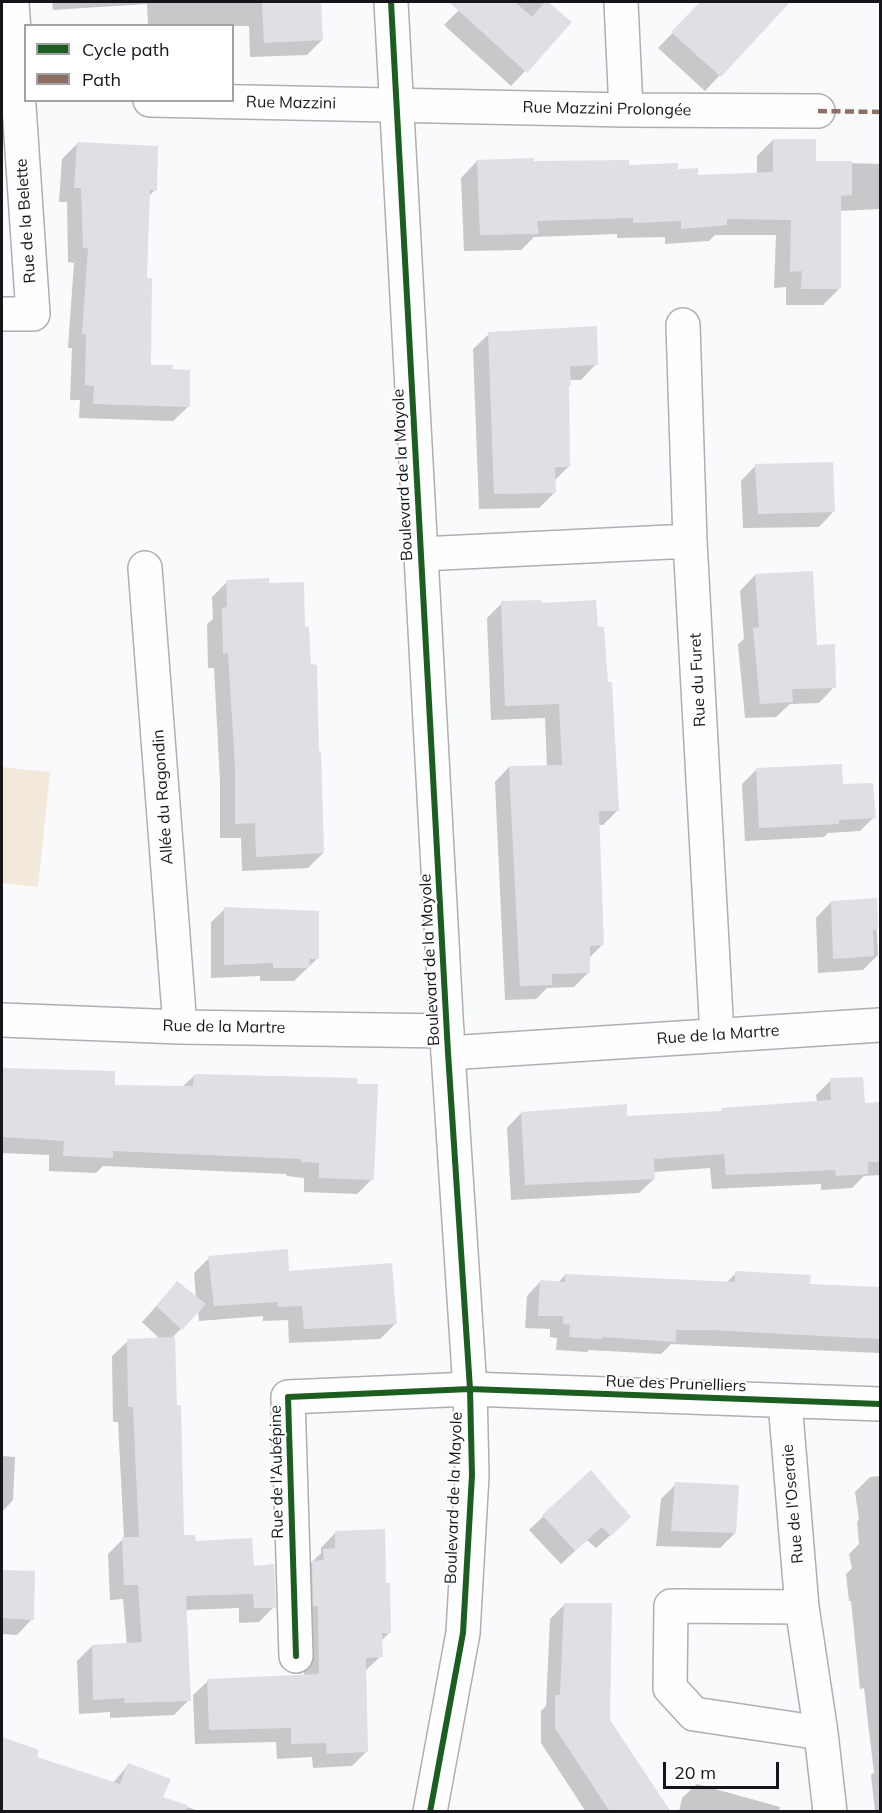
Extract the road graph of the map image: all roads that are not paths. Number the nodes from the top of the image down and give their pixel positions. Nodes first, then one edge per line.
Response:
1 (12, 2) edge
2 (391, 2) edge
3 (621, 2) edge
4 (15, 97) edge
5 (234, 102) edge
6 (396, 105) junction
7 (626, 110) junction
8 (818, 111) dead end
9 (2, 314) edge
10 (683, 325) dead end
11 (690, 541) junction
12 (422, 554) junction
13 (145, 568) dead end
14 (2, 1020) edge
15 (880, 1025) edge
16 (180, 1027) junction
17 (717, 1035) junction
18 (448, 1042) junction
19 (470, 1389) junction
20 (785, 1401) junction
21 (880, 1404) edge
22 (801, 1607) junction
23 (296, 1656) dead end
24 (821, 1733) junction
25 (430, 1812) edge
26 (830, 1812) edge

1 - 4 street
2 - 6 street, Boulevard de la Mayole
3 - 7 street
4 - 9 street, Rue de la Belette
5 - 6 street, Rue Mazzini
6 - 7 street, Rue Mazzini Prolongée
6 - 12 street, Boulevard de la Mayole
7 - 8 street, Rue Mazzini Prolongée
10 - 11 street, Rue du Furet
11 - 12 street
11 - 17 street, Rue du Furet
12 - 18 street, Boulevard de la Mayole
13 - 16 street, Allée du Ragondin
14 - 16 street, Rue de la Martre
15 - 17 street, Rue de la Martre
16 - 18 street, Rue de la Martre
17 - 18 street, Rue de la Martre
18 - 19 street, Boulevard de la Mayole
19 - 20 street, Rue des Prunelliers
19 - 23 street, Rue de l'Aubépine
19 - 25 street, Boulevard de la Mayole
20 - 21 street, Rue des Prunelliers
20 - 22 street, Rue de l'Oseraie
22 - 24 street, Rue de l'Oseraie
22 - 24 street
24 - 26 street, Rue de l'Oseraie

